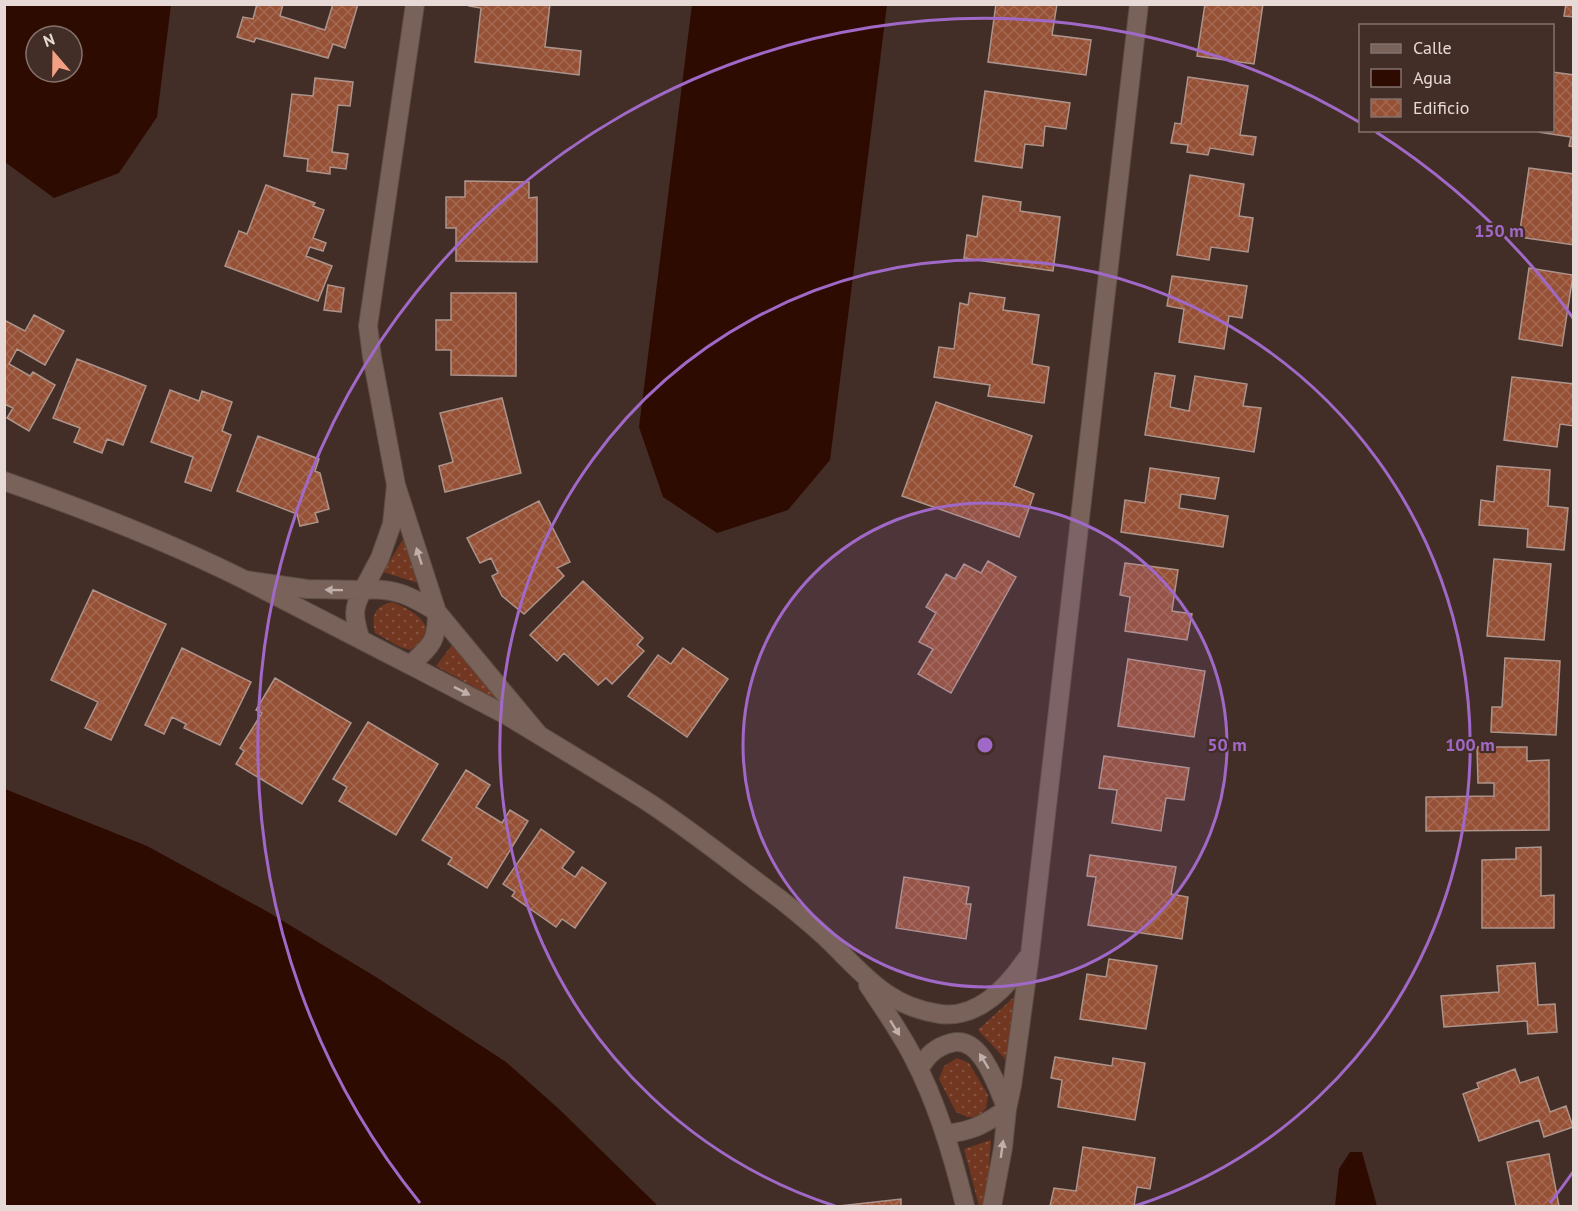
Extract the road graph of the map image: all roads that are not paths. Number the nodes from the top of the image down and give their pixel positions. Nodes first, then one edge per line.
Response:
1 (415, 4) edge
2 (1138, 4) edge
3 (4, 481) edge
4 (396, 484) junction
5 (245, 580) junction
6 (363, 590) junction
7 (437, 612) junction
8 (360, 638) junction
9 (410, 664) junction
10 (539, 735) junction
11 (1030, 954) junction
12 (864, 978) junction
13 (917, 1009) junction
14 (966, 1042) junction
15 (919, 1069) junction
16 (1006, 1109) junction
17 (945, 1134) junction
18 (964, 1206) edge
19 (992, 1206) edge

1 - 4 street
2 - 11 street
3 - 5 street
4 - 6 street
7 -> 4 street
6 -> 5 street
5 - 8 street
6 - 7 street
6 - 8 street
7 - 9 street
7 - 10 street
8 - 9 street
9 -> 10 street
10 - 12 street
11 - 13 street
11 - 16 street
12 - 13 street
12 -> 15 street
13 - 14 street
14 - 15 street
16 -> 14 street
15 - 17 street
16 - 17 street
19 -> 16 street
17 - 18 street

